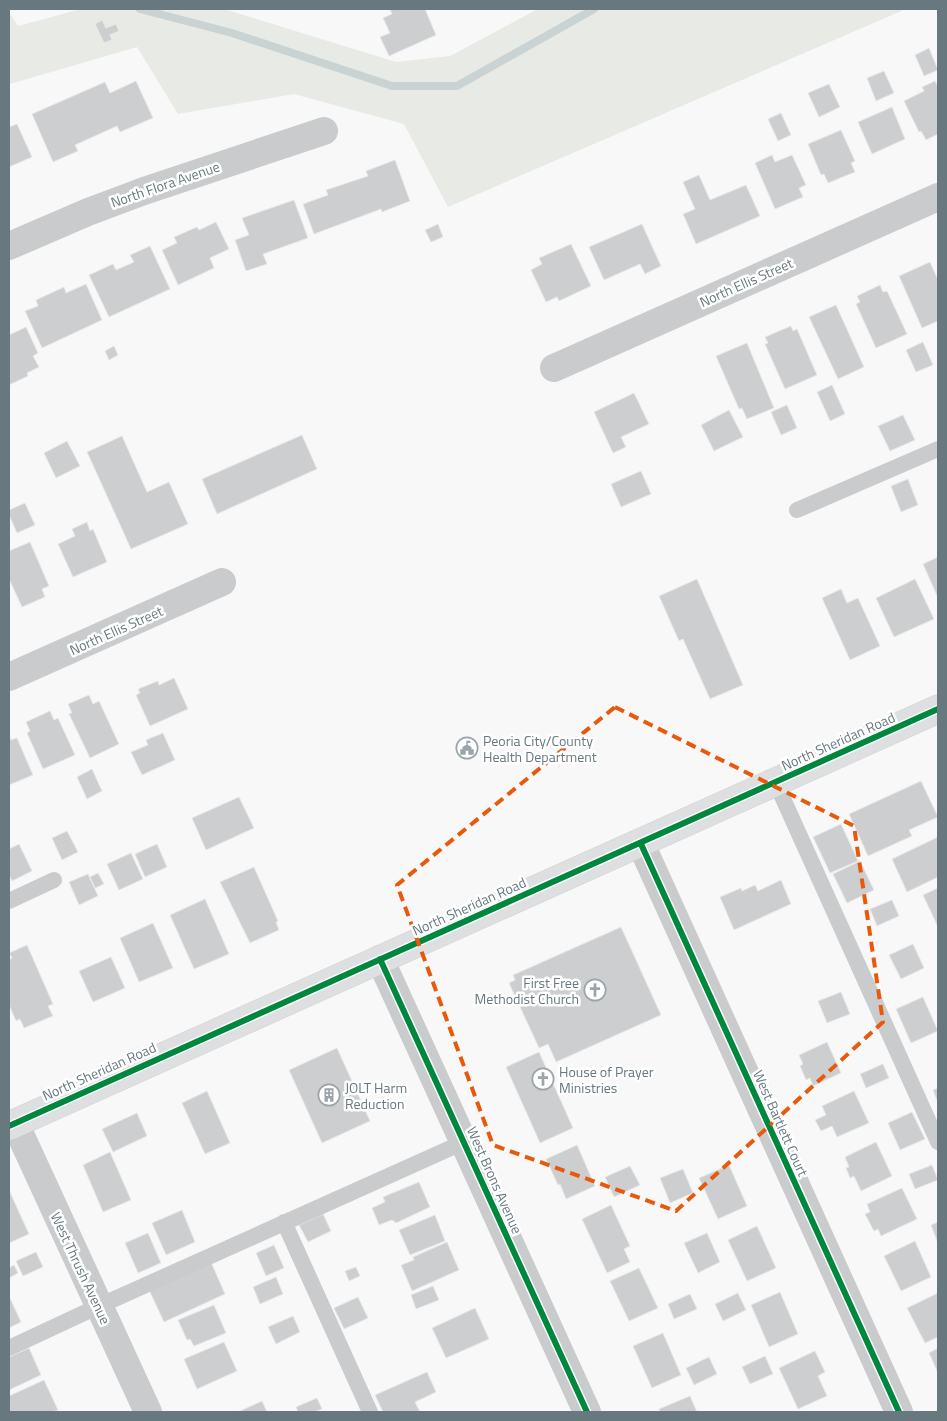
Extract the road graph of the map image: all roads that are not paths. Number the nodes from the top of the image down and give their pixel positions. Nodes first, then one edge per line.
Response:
1 (324, 131) dead end
2 (938, 197) edge
3 (9, 246) edge
4 (554, 368) dead end
5 (938, 449) edge
6 (797, 510) dead end
7 (222, 582) dead end
8 (9, 678) edge
9 (936, 715) edge
10 (776, 783) junction
11 (641, 844) junction
12 (54, 880) dead end
13 (9, 900) edge
14 (380, 959) junction
15 (12, 1124) edge
16 (464, 1142) junction
17 (938, 1142) edge
18 (284, 1222) junction
19 (99, 1306) junction
20 (9, 1348) edge
21 (148, 1412) edge
22 (370, 1412) edge
23 (587, 1412) edge
24 (899, 1412) edge

1 - 3 street, North Flora Avenue
2 - 4 street, North Ellis Street
5 - 6 lane
7 - 8 street, North Ellis Street
9 - 10 main road, North Sheridan Road
10 - 11 main road, North Sheridan Road
10 - 17 lane
11 - 14 main road, North Sheridan Road
11 - 24 street, West Bartlett Court
12 - 13 lane
14 - 15 main road, North Sheridan Road
14 - 16 street, West Brons Avenue
15 - 19 street, West Thrush Avenue
16 - 18 lane
16 - 23 street, West Brons Avenue
18 - 19 lane
18 - 22 lane
19 - 20 lane
19 - 21 street, West Thrush Avenue

